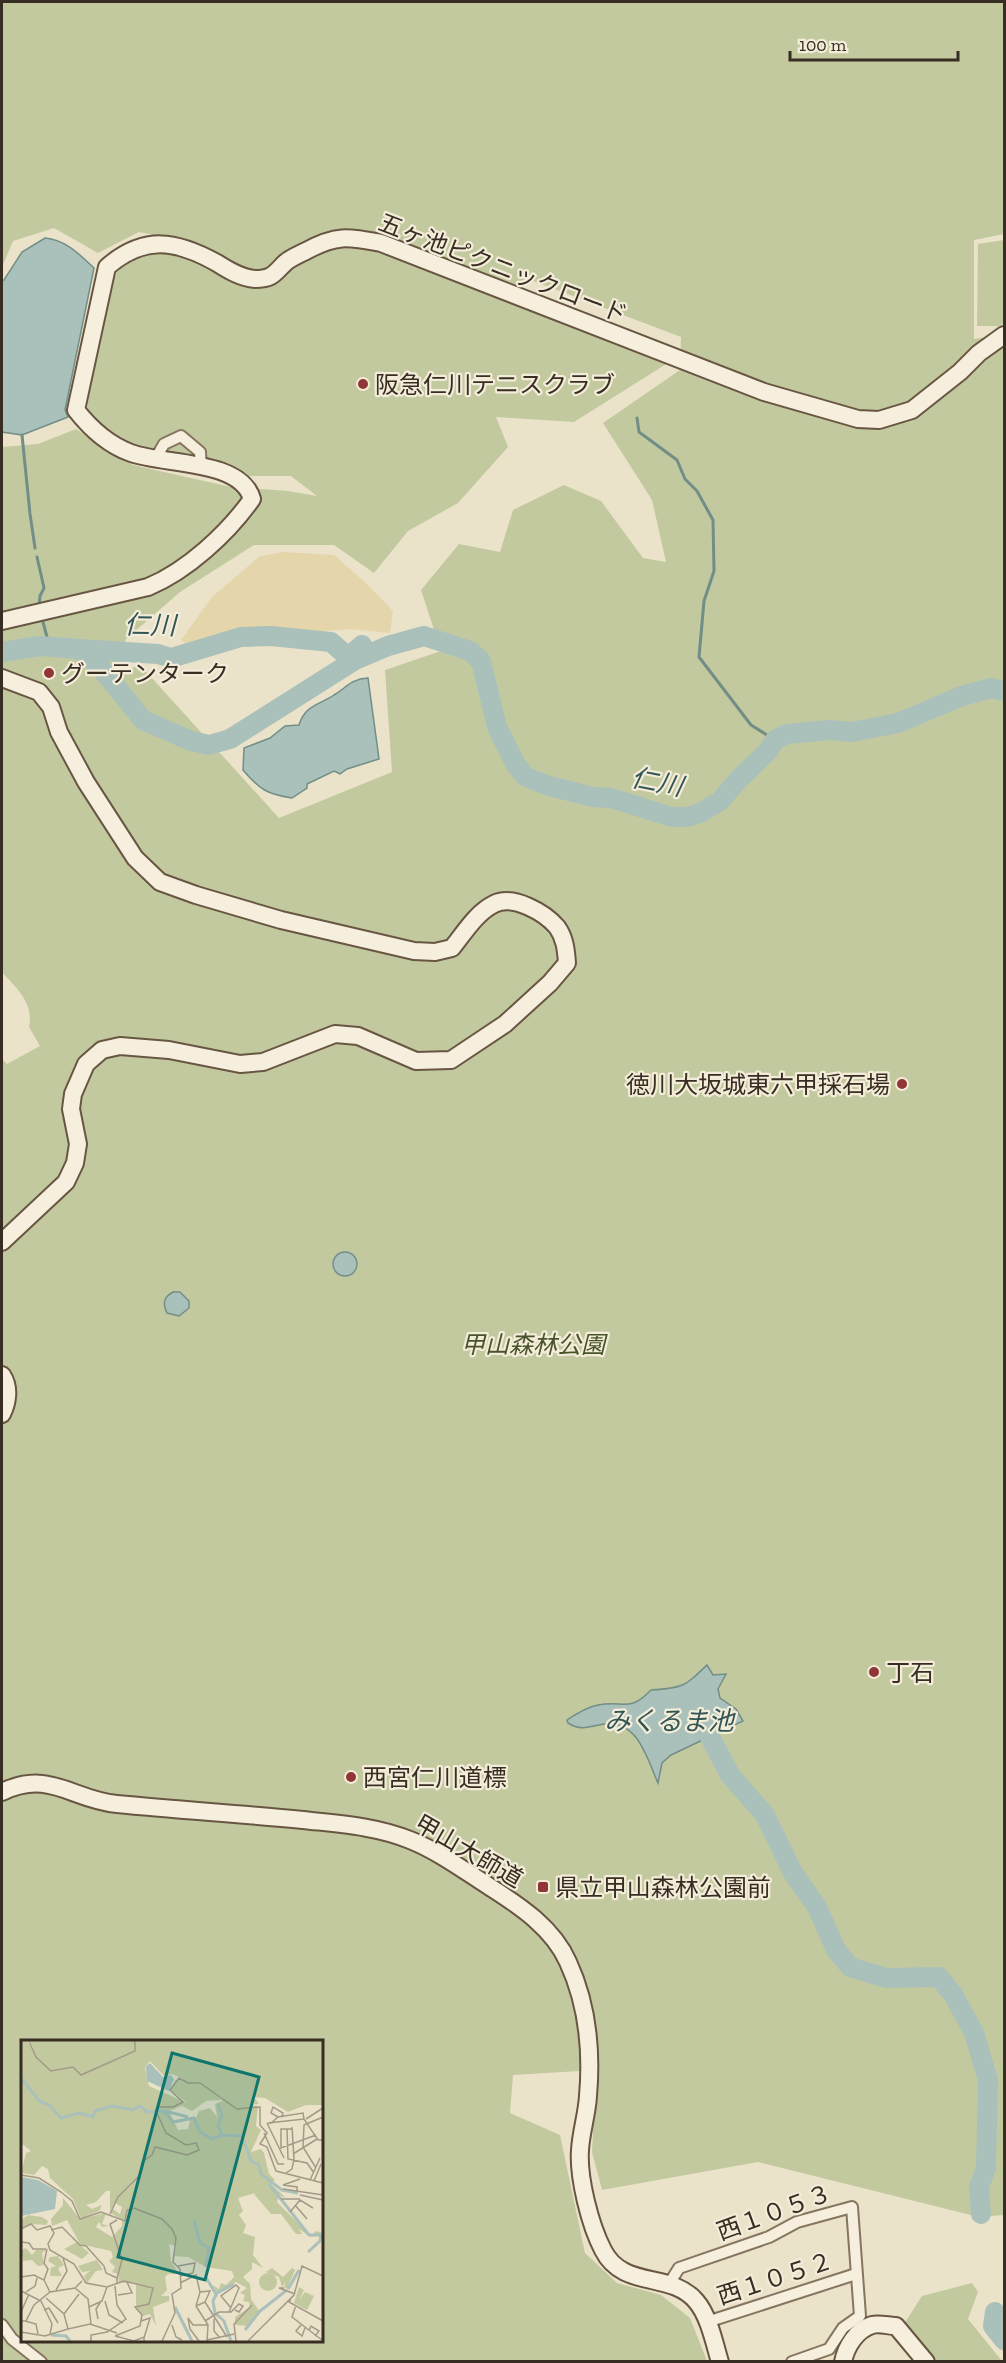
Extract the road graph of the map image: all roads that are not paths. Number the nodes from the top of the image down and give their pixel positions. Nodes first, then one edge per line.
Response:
1 (1005, 335) edge
2 (156, 458) junction
3 (201, 467) junction
4 (2, 621) edge
5 (2, 678) edge
6 (2, 1242) edge
7 (2, 1376) edge
8 (2, 1414) edge
9 (2, 1792) edge
10 (856, 2274) junction
11 (669, 2284) junction
12 (707, 2322) junction
13 (2, 2325) edge
14 (41, 2361) edge
15 (720, 2361) edge
16 (792, 2361) edge
17 (843, 2361) edge
18 (926, 2361) edge

1 - 2 street, 五ヶ池ピクニックロード
2 - 3 street, 五ヶ池ピクニックロード
2 - 3 street
3 - 4 street, 五ヶ池ピクニックロード
5 - 6 street
7 - 8 street
9 - 11 street, 甲山大師道
10 - 11 street, 西１０５３
10 - 12 street, 西１０５２
10 - 16 street, 西１０５３
11 - 12 street, 甲山大師道
12 - 15 street, 甲山大師道
13 - 14 street
17 - 18 street

